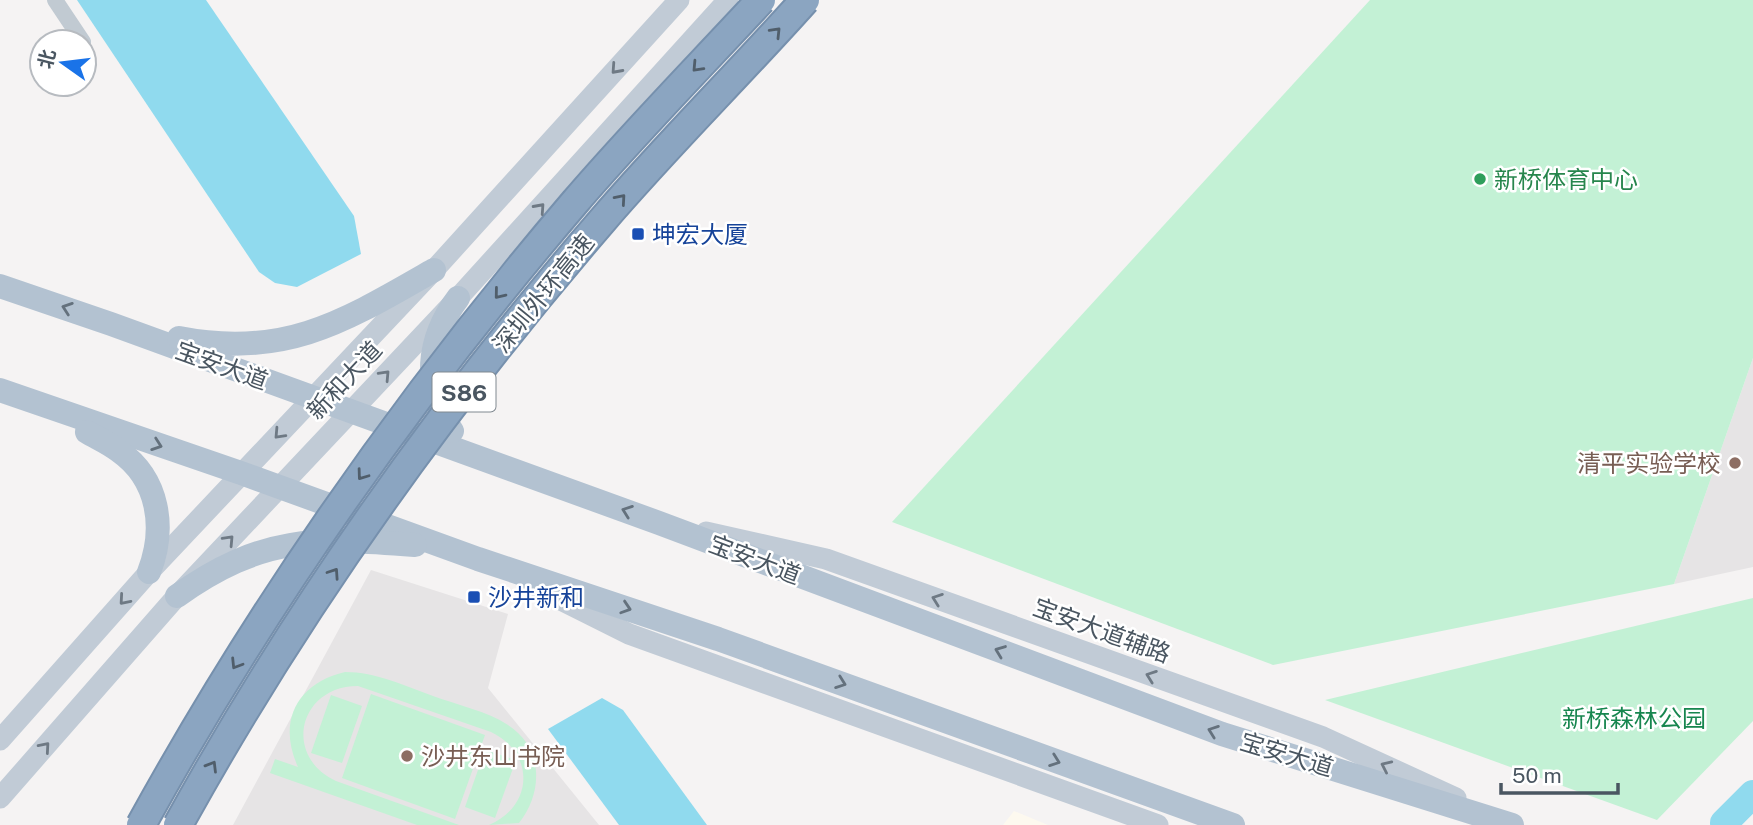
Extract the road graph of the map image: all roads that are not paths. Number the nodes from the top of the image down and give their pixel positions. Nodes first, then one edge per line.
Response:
1 (55, 0) edge
2 (679, 0) edge
3 (728, 0) edge
4 (761, 0) edge
5 (805, 0) edge
6 (73, 28) edge
7 (434, 270) junction
8 (0, 284) edge
9 (458, 298) junction
10 (111, 324) junction
11 (0, 390) edge
12 (312, 398) junction
13 (37, 403) junction
14 (350, 412) junction
15 (484, 459) junction
16 (242, 474) junction
17 (279, 487) junction
18 (449, 548) junction
19 (478, 559) junction
20 (149, 572) junction
21 (177, 596) junction
22 (0, 740) edge
23 (0, 798) edge
24 (141, 825) edge
25 (178, 825) edge
26 (1158, 825) edge
27 (1233, 825) edge
28 (1513, 825) edge

1 - 6 street
2 -> 7 main road, 新和大道
9 -> 3 main road, 新和大道
4 -> 24 highway, 深圳外环高速 / S86, bridge
25 -> 5 highway, 深圳外环高速 / S86, bridge
7 - 10 main road
7 - 12 main road, 新和大道
10 -> 8 main road, 宝安大道
14 -> 9 main road, 新和大道
9 - 15 main road
10 - 12 main road, 宝安大道
11 - 13 main road
12 - 14 main road, 宝安大道
12 -> 16 main road, 新和大道
13 -> 16 main road
13 - 20 main road
14 - 15 main road, 宝安大道
14 - 17 main road, 新和大道
28 -> 15 main road, 宝安大道
16 - 17 main road
16 - 20 main road, 新和大道
17 - 18 main road
21 -> 17 main road, 新和大道
18 - 19 main road
18 - 21 main road
19 - 26 main road
19 -> 27 main road
20 -> 22 main road, 新和大道
23 -> 21 main road, 新和大道

